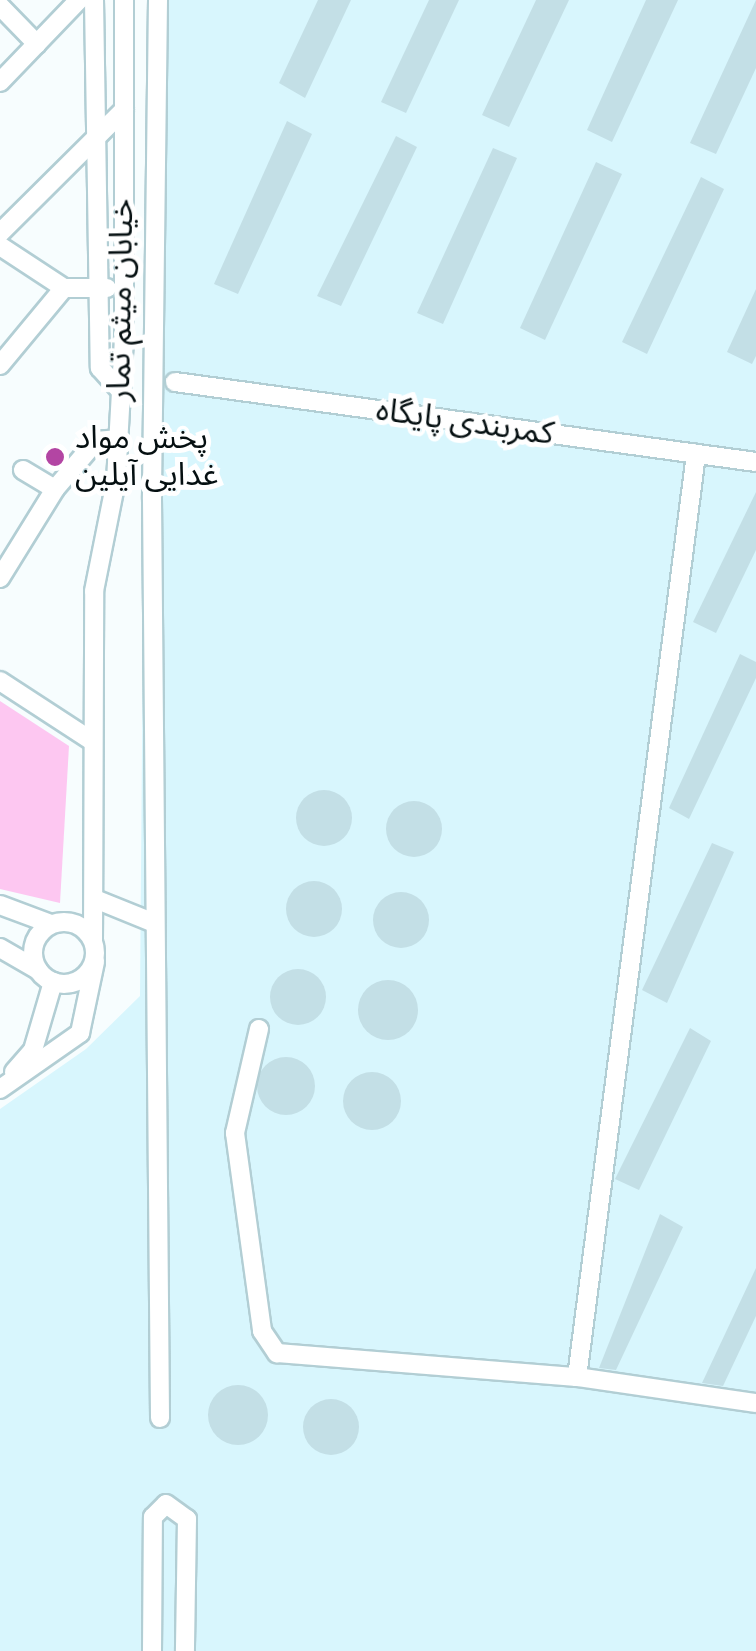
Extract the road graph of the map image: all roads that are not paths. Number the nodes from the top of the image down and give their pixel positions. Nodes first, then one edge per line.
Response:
1 (79, 0) edge
2 (94, 0) edge
3 (124, 0) edge
4 (158, 0) edge
5 (0, 6) edge
6 (37, 44) junction
7 (0, 82) edge
8 (124, 110) junction
9 (96, 135) junction
10 (0, 233) edge
11 (0, 246) edge
12 (64, 288) junction
13 (100, 288) junction
14 (122, 288) junction
15 (0, 365) edge
16 (175, 382) dead end
17 (121, 390) junction
18 (119, 439) junction
19 (696, 454) junction
20 (756, 462) edge
21 (22, 470) dead end
22 (54, 489) junction
23 (2, 571) edge
24 (0, 681) edge
25 (92, 742) junction
26 (95, 899) junction
27 (0, 905) edge
28 (152, 922) junction
29 (57, 923) junction
30 (94, 946) junction
31 (0, 948) edge
32 (38, 970) junction
33 (53, 982) junction
34 (259, 1029) dead end
35 (0, 1088) edge
36 (577, 1377) junction
37 (756, 1403) edge
38 (160, 1418) dead end
39 (152, 1651) edge
40 (185, 1651) edge

1 - 6 street
2 - 9 street
3 - 8 street, خیابان میثم تمار
4 - 28 street
5 - 6 street
6 - 7 street
8 - 9 street
8 - 14 street, خیابان میثم تمار
9 - 10 street
9 - 13 street
11 - 12 street
12 - 13 street
12 - 15 street
13 - 14 street
13 - 17 street
14 - 17 street, خیابان میثم تمار
16 - 19 street, کمربندی پایگاه
17 - 18 street, خیابان میثم تمار
18 - 22 street
18 - 25 street, خیابان میثم تمار
19 - 20 street, کمربندی پایگاه
19 - 36 street
21 - 22 street
22 - 23 street
24 - 25 street
25 - 26 street, خیابان میثم تمار
26 - 28 street
26 - 29 street
26 - 30 street, خیابان میثم تمار
27 - 29 street
28 - 38 street
29 - 30 street
29 - 32 street
30 - 33 street
30 - 35 street, خیابان میثم تمار
31 - 32 street
32 - 33 street
33 - 35 street, خیابان میثم تمار
34 - 36 street
36 - 37 street
39 - 40 street

